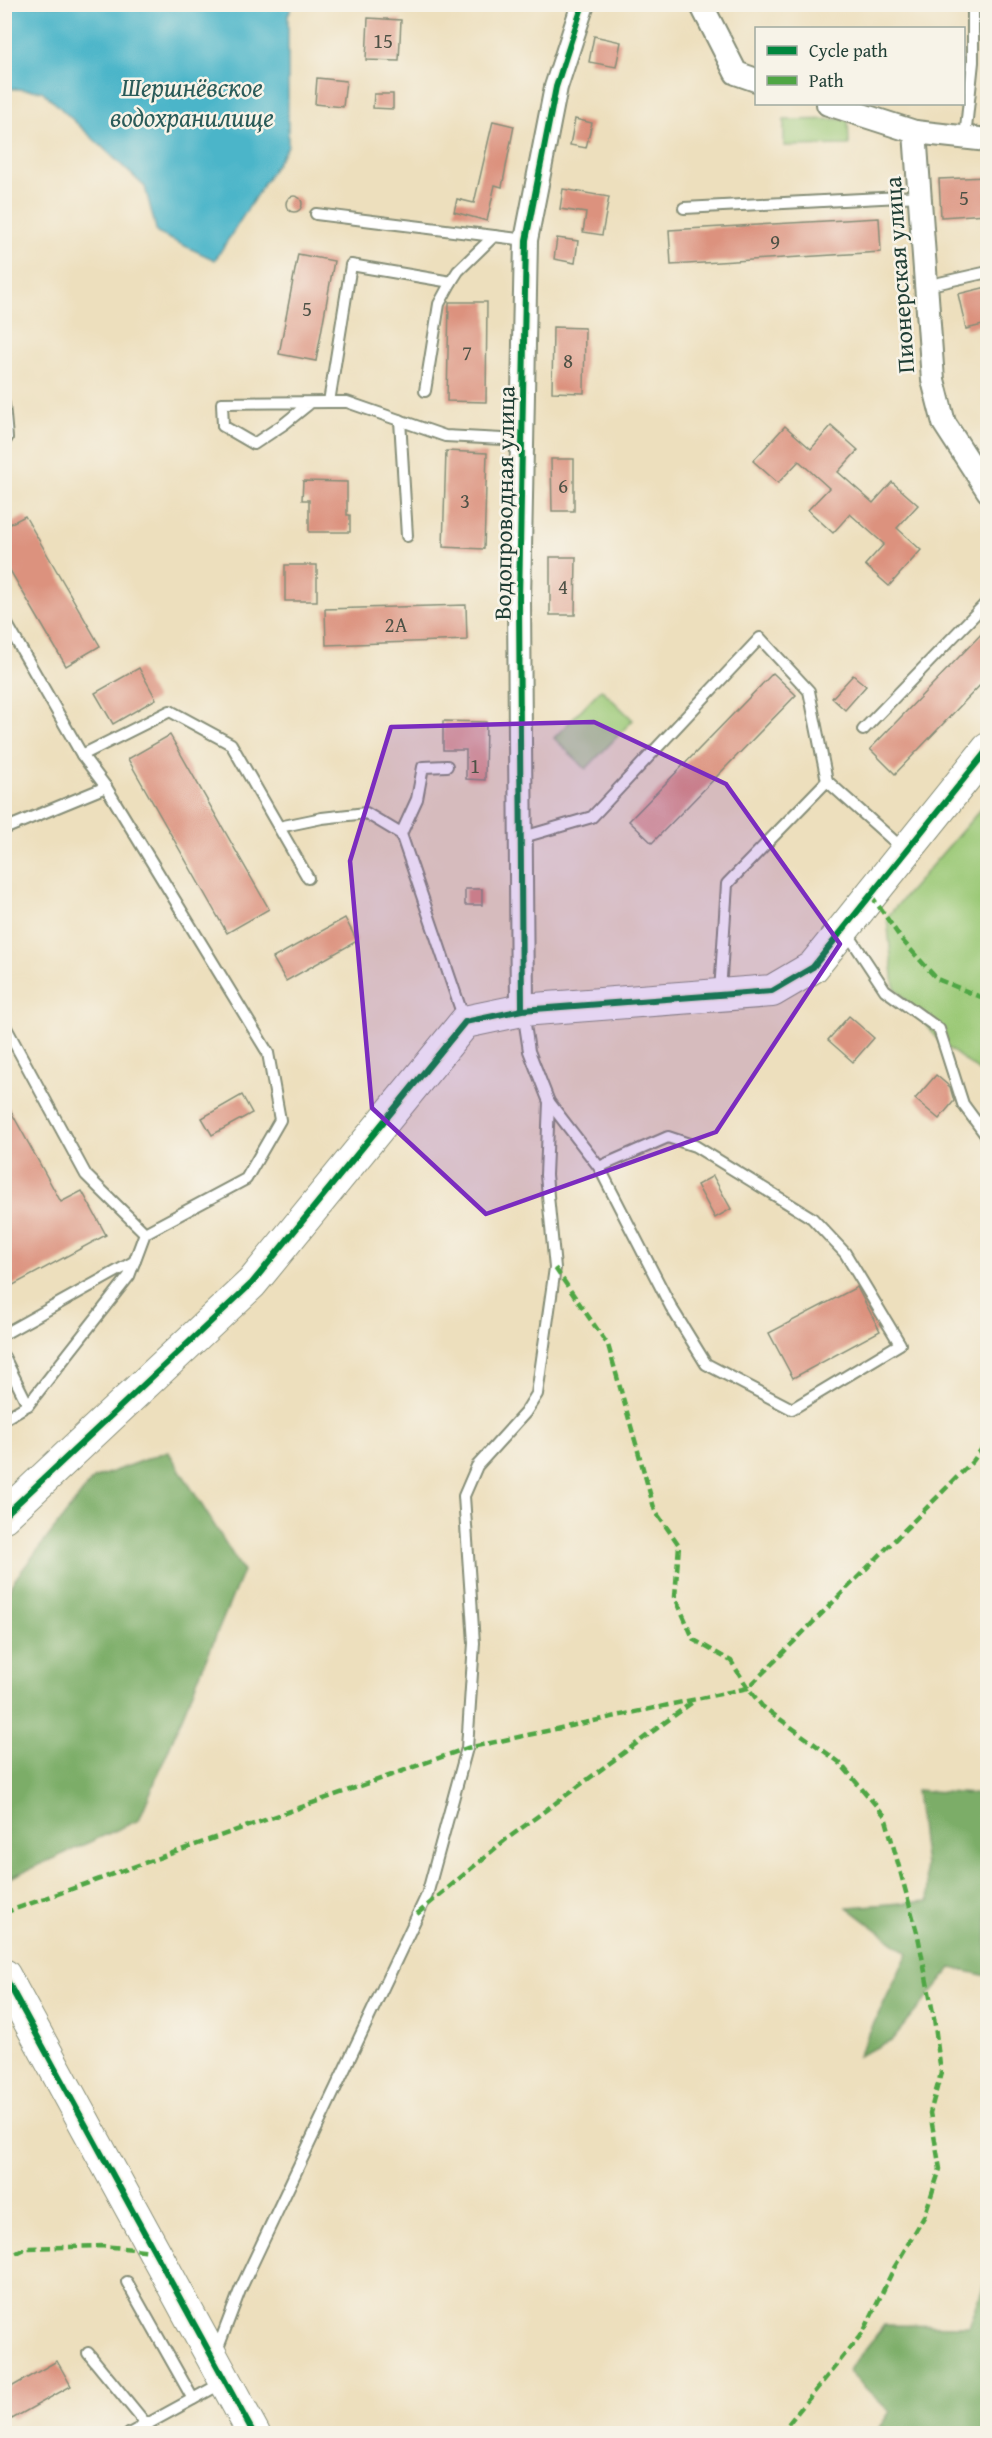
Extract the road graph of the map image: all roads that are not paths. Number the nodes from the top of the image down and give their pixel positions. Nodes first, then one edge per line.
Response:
1 (584, 4) edge
2 (700, 4) edge
3 (973, 4) edge
4 (755, 80) edge
5 (831, 105) edge
6 (915, 132) junction
7 (964, 138) junction
8 (987, 140) edge
9 (920, 196) junction
10 (684, 208) dead end
11 (316, 214) dead end
12 (494, 236) junction
13 (526, 240) junction
14 (987, 272) edge
15 (451, 282) junction
16 (926, 285) junction
17 (425, 391) dead end
18 (310, 402) junction
19 (329, 402) junction
20 (4, 404) edge
21 (400, 420) junction
22 (522, 440) junction
23 (4, 442) edge
24 (987, 491) edge
25 (407, 536) dead end
26 (987, 601) edge
27 (4, 619) edge
28 (863, 730) dead end
29 (987, 749) edge
30 (82, 755) junction
31 (447, 766) dead end
32 (827, 781) junction
33 (106, 788) junction
34 (279, 826) junction
35 (5, 830) edge
36 (401, 834) junction
37 (520, 838) junction
38 (906, 851) junction
39 (308, 878) dead end
40 (844, 928) junction
41 (719, 993) junction
42 (522, 1010) junction
43 (465, 1022) junction
44 (4, 1024) edge
45 (549, 1102) junction
46 (987, 1138) edge
47 (599, 1167) junction
48 (145, 1233) junction
49 (135, 1261) junction
50 (4, 1334) edge
51 (4, 1357) edge
52 (28, 1405) junction
53 (4, 1419) edge
54 (4, 1516) edge
55 (4, 1975) edge
56 (127, 2282) dead end
57 (88, 2353) dead end
58 (219, 2370) junction
59 (193, 2399) junction
60 (147, 2429) edge
61 (129, 2433) edge
62 (254, 2433) edge

1 - 13 street, Водопроводная улица
2 - 4 street
3 - 7 lane
5 - 6 street
6 - 7 street
6 - 9 street, Пионерская улица
7 - 8 street
9 - 10 lane
9 - 16 street, Пионерская улица
11 - 12 lane
12 - 13 lane
12 - 15 lane
13 - 22 street, Водопроводная улица
14 - 16 lane
15 - 17 lane
15 - 19 lane
16 - 24 street, Пионерская улица
18 - 18 lane
18 - 19 lane
19 - 21 lane
20 - 23 lane
21 - 22 lane
21 - 25 lane
22 - 37 street, Водопроводная улица
26 - 28 lane
27 - 30 lane
29 - 38 street
30 - 33 lane
30 - 34 lane
31 - 36 lane
32 - 37 lane
32 - 38 lane
32 - 41 lane
33 - 35 lane
33 - 48 lane
34 - 36 lane
34 - 39 lane
36 - 43 lane
37 - 42 street, Водопроводная улица
38 - 40 street
40 - 41 street
40 - 46 lane
41 - 42 street
42 - 43 street
42 - 45 lane
43 - 54 street
44 - 48 lane
45 - 47 lane
45 - 58 lane
47 - 47 lane
48 - 49 lane
49 - 50 lane
49 - 52 lane
51 - 52 lane
52 - 53 lane
55 - 58 street
56 - 59 lane
57 - 60 lane
58 - 59 lane
58 - 62 street
59 - 60 lane
60 - 61 lane

